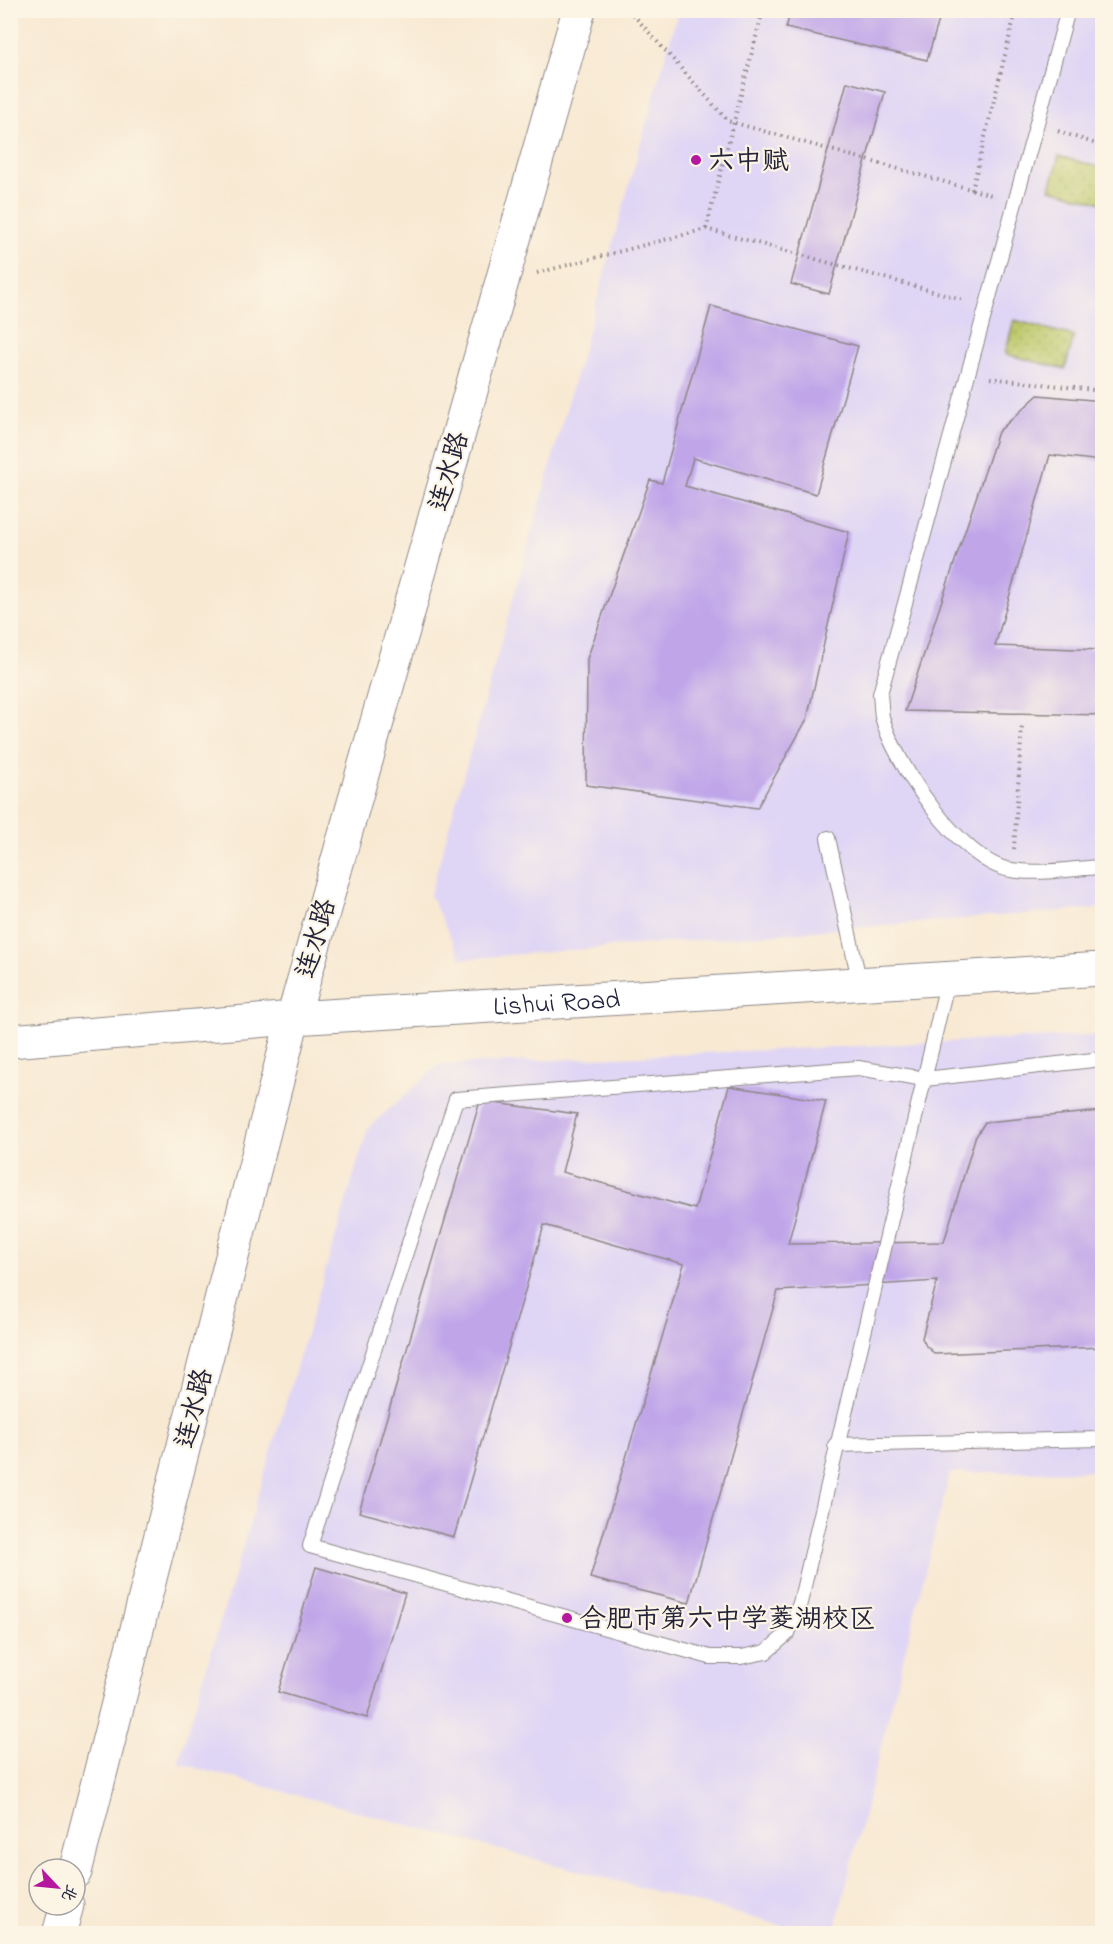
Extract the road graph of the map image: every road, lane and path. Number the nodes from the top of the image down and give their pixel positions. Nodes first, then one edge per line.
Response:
1 (579, 10) edge
2 (629, 10) edge
3 (763, 10) edge
4 (1016, 10) edge
5 (1068, 10) edge
6 (736, 123) junction
7 (1037, 124) junction
8 (1102, 146) edge
9 (972, 190) junction
10 (1016, 202) junction
11 (706, 229) junction
12 (502, 282) junction
13 (987, 306) junction
14 (968, 376) junction
15 (1102, 391) edge
16 (1022, 725) dead end
17 (828, 838) dead end
18 (1102, 867) edge
19 (1012, 871) junction
20 (1102, 969) edge
21 (948, 979) junction
22 (860, 984) junction
23 (293, 1018) junction
24 (10, 1041) edge
25 (1102, 1059) edge
26 (925, 1079) junction
27 (1102, 1439) edge
28 (835, 1445) junction
29 (79, 1857) edge
30 (64, 1917) edge
31 (59, 1934) edge

1 - 12 street, 连水路
2 - 6 path
3 - 6 path
4 - 9 path
5 - 7 lane
6 - 9 path
6 - 11 path
7 - 8 path
7 - 10 lane
9 - 10 path
10 - 13 lane
11 - 12 path
11 - 13 path
12 - 23 street, 连水路
13 - 14 lane
14 - 15 path
14 - 19 lane
16 - 19 path
17 - 22 lane
18 - 19 lane
20 - 21 street, Lishui Road
21 - 22 street, Lishui Road
21 - 26 lane
22 - 23 street, Lishui Road
23 - 24 street, Lishui Road
23 - 29 street, 连水路
25 - 26 lane
26 - 28 lane
26 - 28 lane
27 - 28 lane
30 - 31 street

